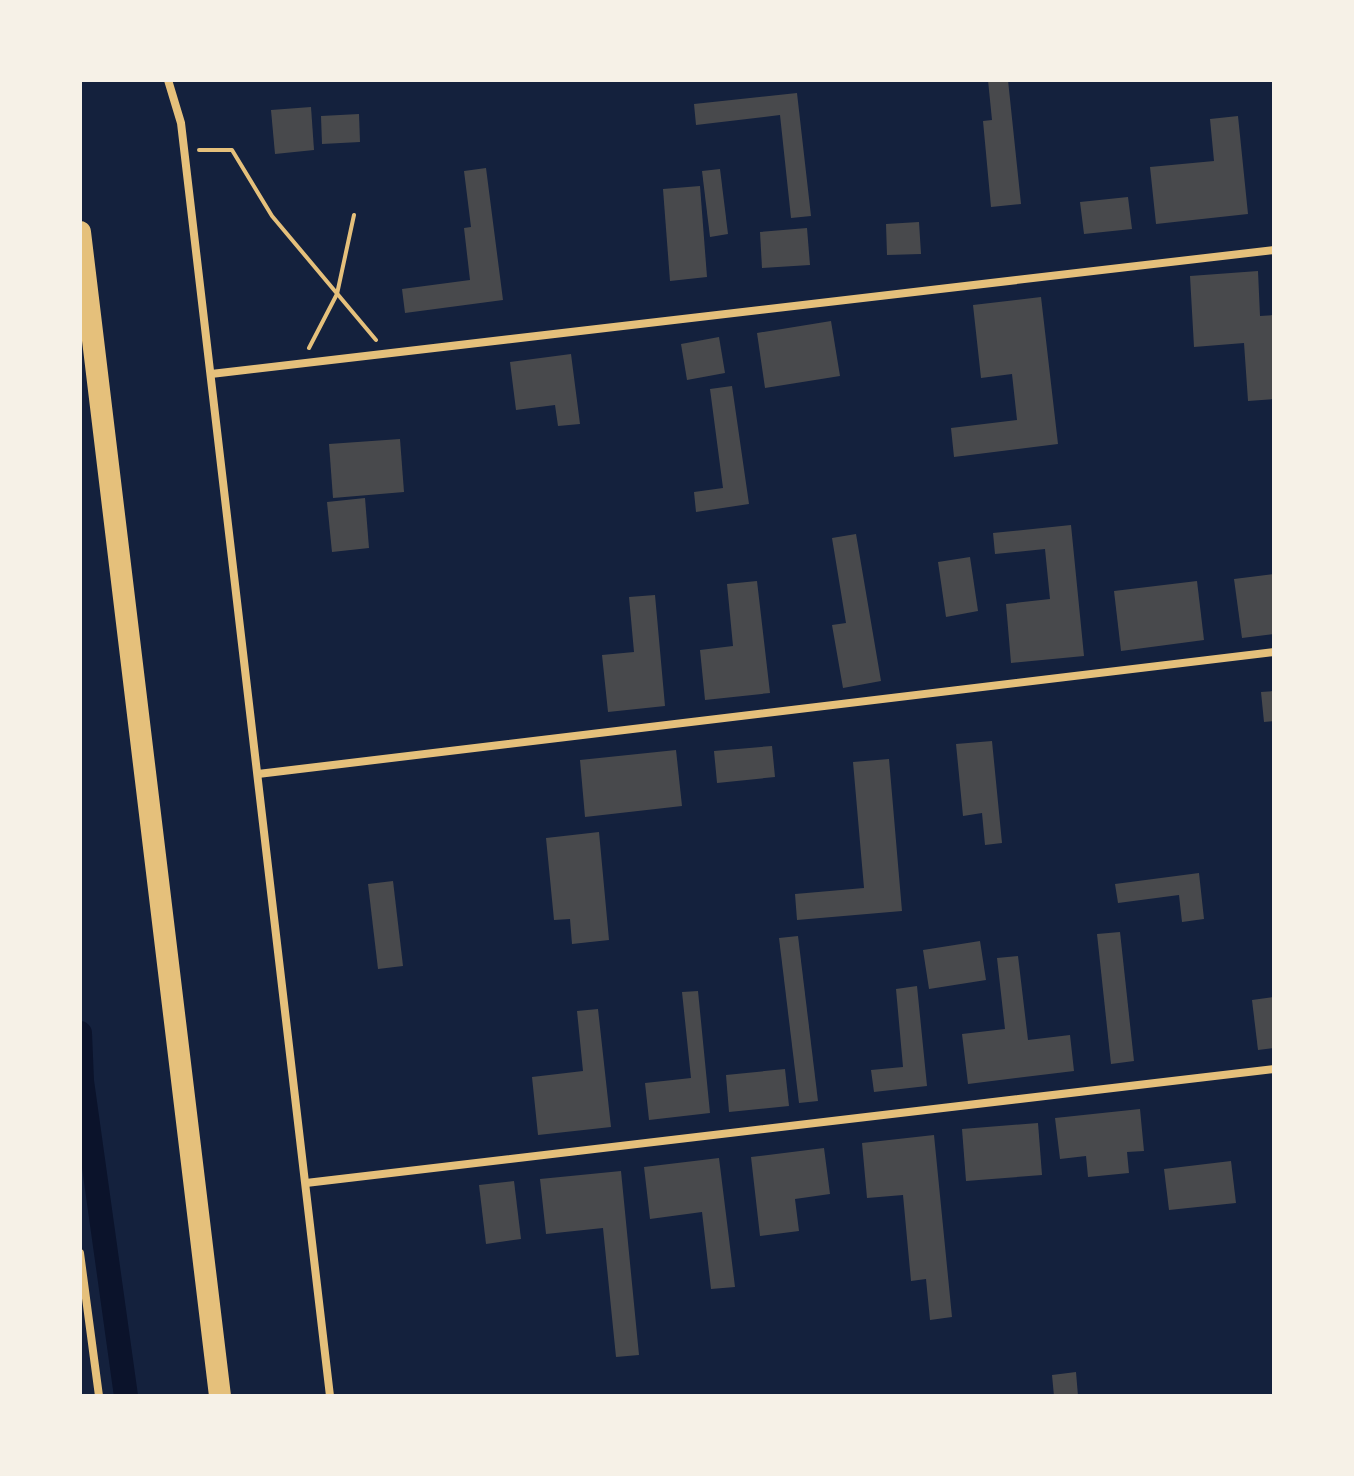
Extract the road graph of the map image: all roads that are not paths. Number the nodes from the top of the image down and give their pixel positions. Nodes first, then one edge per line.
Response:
1 (168, 80) edge
2 (80, 232) edge
3 (1274, 250) edge
4 (211, 374) junction
5 (1274, 652) edge
6 (258, 774) junction
7 (1274, 1069) edge
8 (306, 1183) junction
9 (80, 1253) edge
10 (99, 1396) edge
11 (220, 1396) edge
12 (330, 1396) edge

1 - 4 street
2 - 11 highway
3 - 4 street
4 - 6 street
5 - 6 street
6 - 8 street
7 - 8 street
8 - 12 street
9 - 10 street

